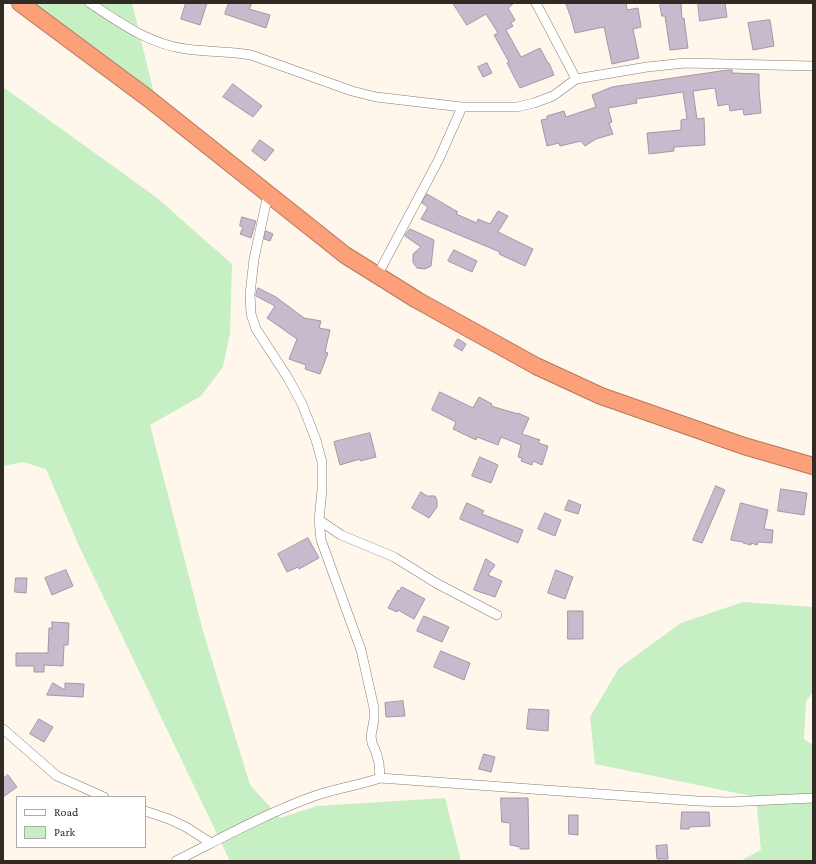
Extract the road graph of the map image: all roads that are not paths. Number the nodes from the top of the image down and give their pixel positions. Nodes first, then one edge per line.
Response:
1 (20, 3) edge
2 (90, 3) edge
3 (536, 3) edge
4 (813, 66) edge
5 (576, 79) junction
6 (462, 107) junction
7 (268, 194) junction
8 (377, 276) junction
9 (813, 466) edge
10 (319, 520) junction
11 (497, 615) dead end
12 (3, 729) edge
13 (380, 778) junction
14 (102, 796) edge
15 (813, 798) edge
16 (146, 811) edge
17 (210, 843) junction
18 (176, 861) edge

1 - 7 highway
2 - 6 street
3 - 5 street
4 - 5 street
5 - 6 street
6 - 8 street
7 - 8 highway
7 - 10 street
8 - 9 highway
10 - 11 street
10 - 13 street
12 - 14 street
13 - 15 street
13 - 17 street
16 - 17 street
17 - 18 street

